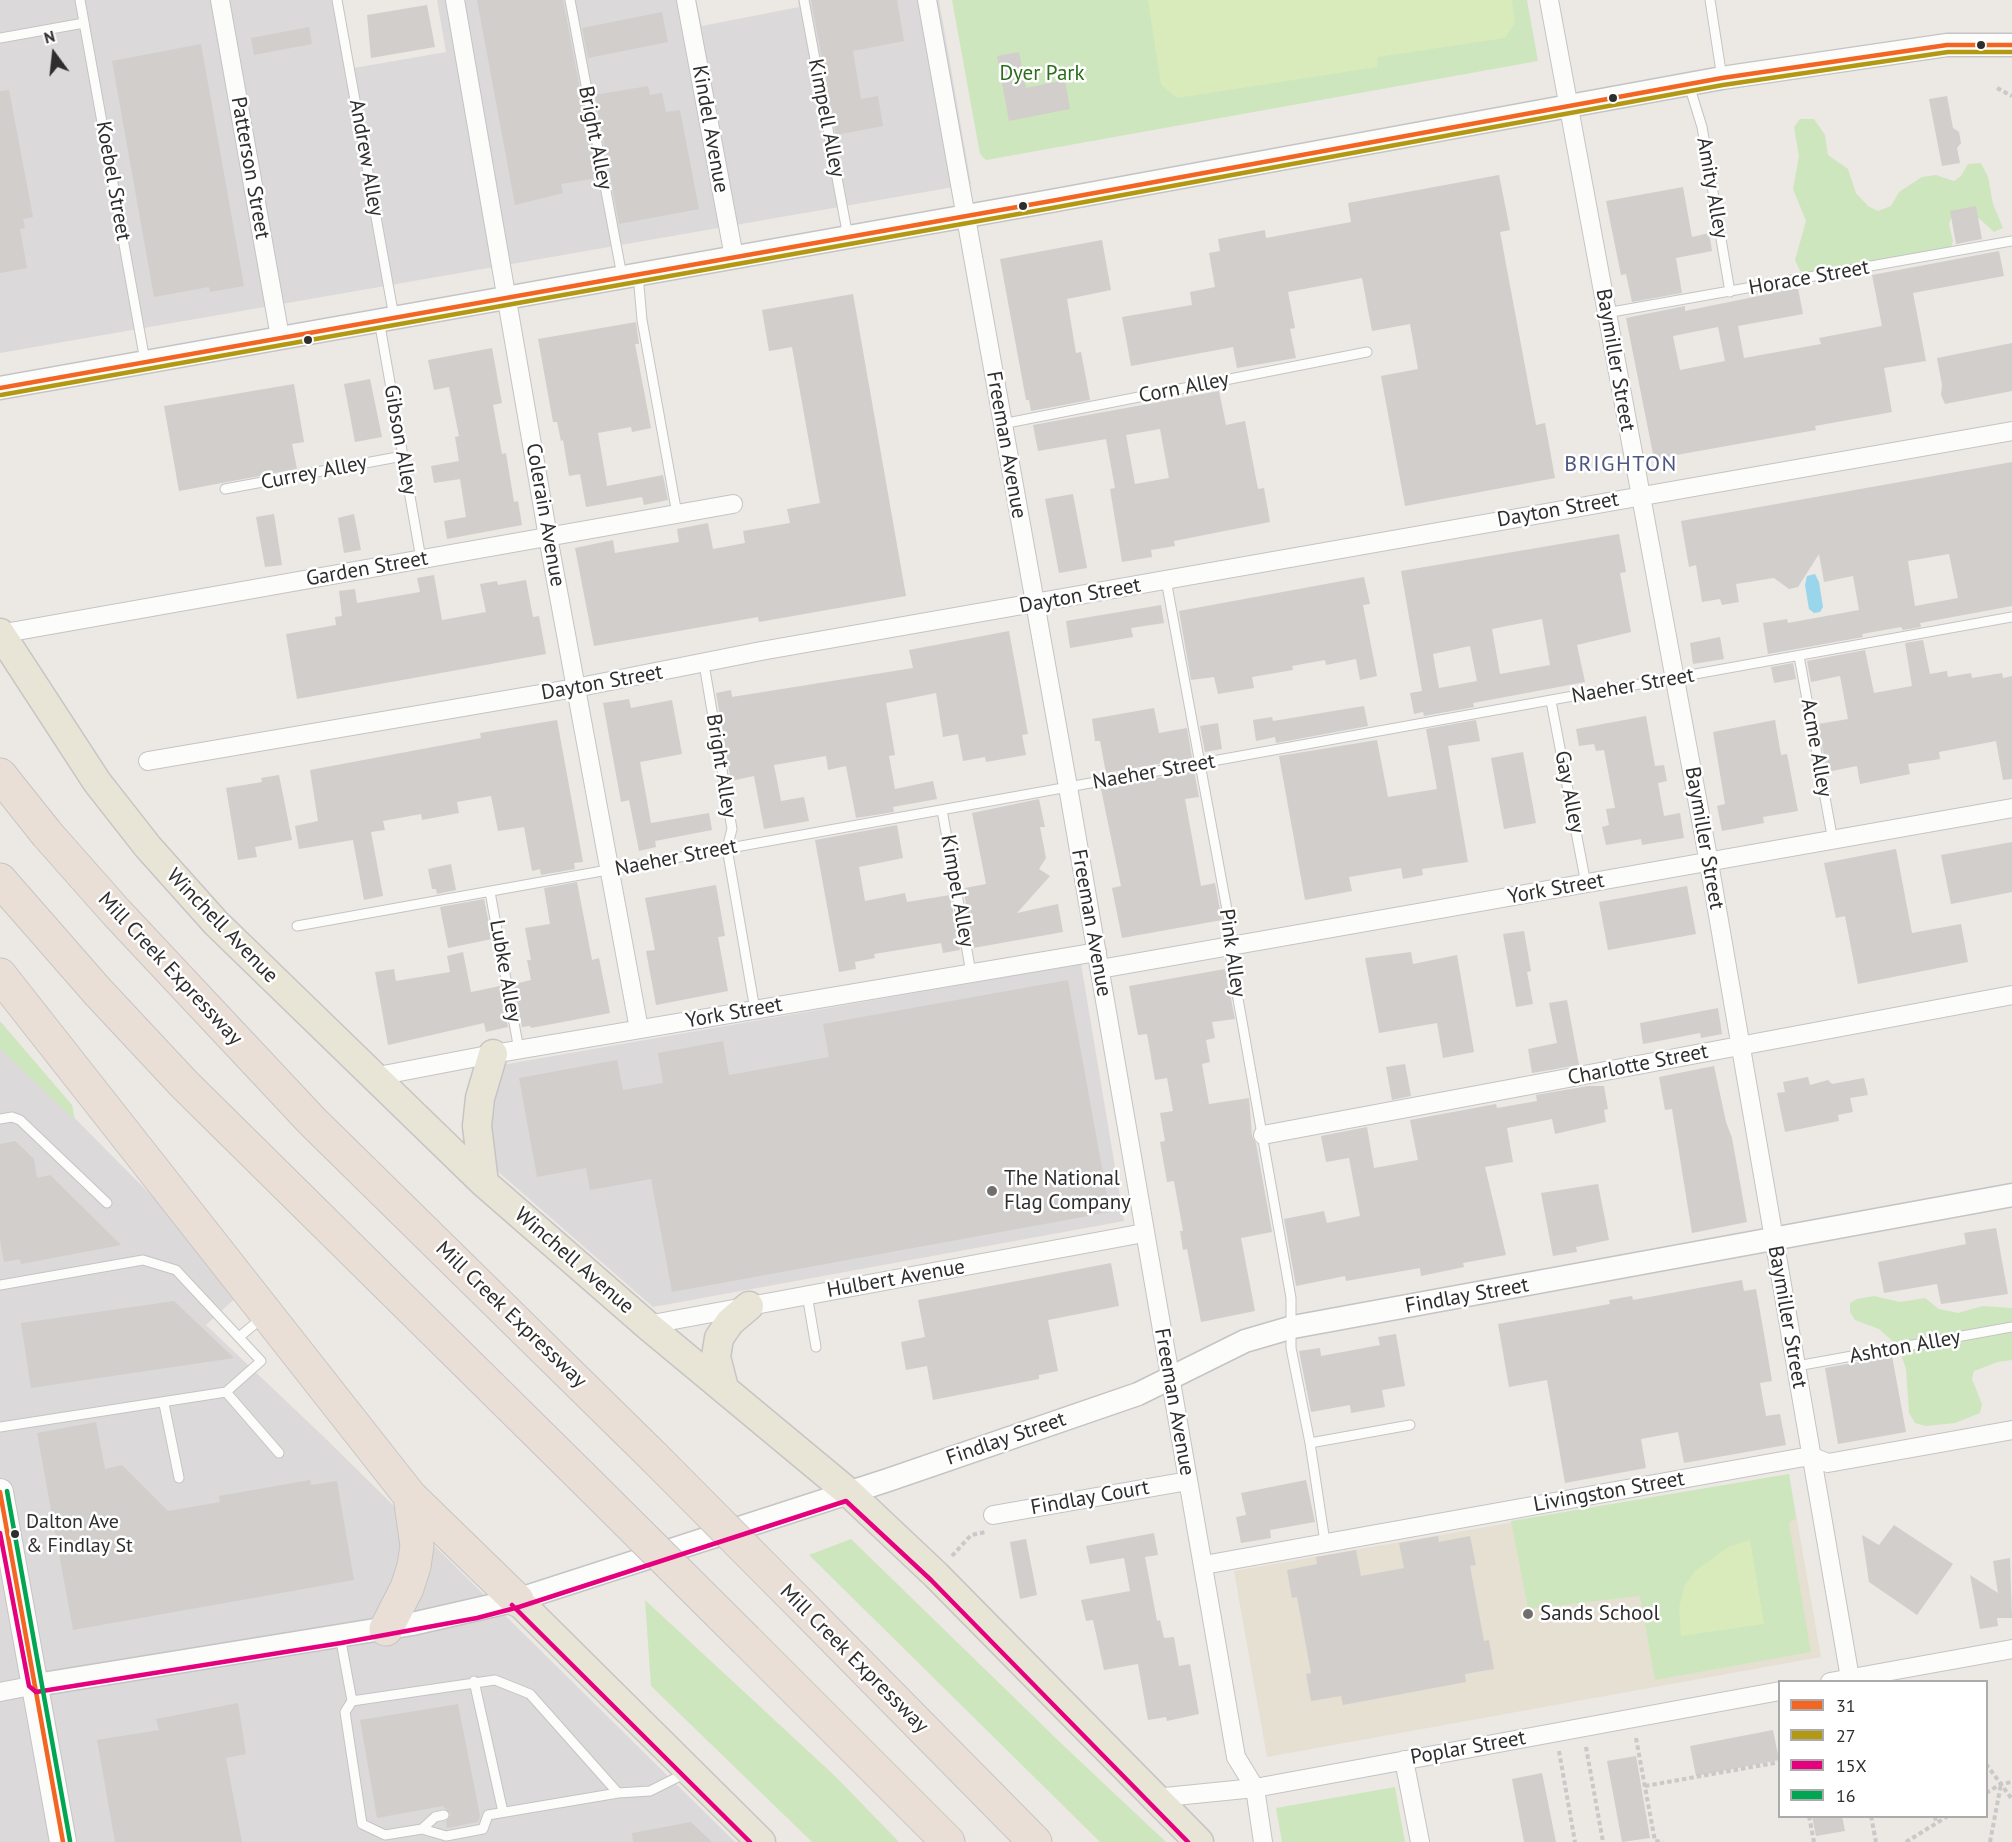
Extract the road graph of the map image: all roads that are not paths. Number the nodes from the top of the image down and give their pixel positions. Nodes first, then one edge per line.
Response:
1 (80, 0) edge
2 (220, 0) edge
3 (337, 0) edge
4 (455, 0) edge
5 (570, 0) edge
6 (687, 0) edge
7 (804, 0) edge
8 (927, 0) edge
9 (1549, 0) edge
10 (1710, 0) edge
11 (84, 23) junction
12 (0, 38) edge
13 (2012, 45) edge
14 (1722, 78) junction
15 (1689, 85) junction
16 (1569, 108) junction
17 (964, 217) junction
18 (848, 237) junction
19 (2012, 241) edge
20 (734, 257) junction
21 (630, 275) junction
22 (1730, 292) junction
23 (507, 297) junction
24 (1606, 313) junction
25 (386, 318) junction
26 (280, 337) junction
27 (1367, 352) dead end
28 (146, 361) junction
29 (0, 388) edge
30 (1002, 424) junction
31 (2012, 431) edge
32 (403, 456) junction
33 (225, 489) dead end
34 (1639, 496) junction
35 (733, 504) dead end
36 (677, 514) junction
37 (548, 537) junction
38 (421, 560) junction
39 (1166, 580) junction
40 (1035, 604) junction
41 (2012, 617) edge
42 (0, 634) edge
43 (1799, 656) junction
44 (704, 664) junction
45 (1675, 679) junction
46 (575, 688) junction
47 (1551, 701) junction
48 (148, 761) dead end
49 (1198, 764) junction
50 (0, 775) edge
51 (1068, 787) junction
52 (2012, 808) edge
53 (942, 810) junction
54 (1833, 841) junction
55 (727, 848) junction
56 (1709, 863) junction
57 (610, 870) junction
58 (0, 880) edge
59 (1586, 884) junction
60 (490, 892) junction
61 (297, 926) dead end
62 (1229, 948) junction
63 (1098, 961) junction
64 (971, 973) junction
65 (0, 975) edge
66 (2012, 995) edge
67 (755, 1010) junction
68 (639, 1029) junction
69 (1741, 1046) junction
70 (506, 1052) junction
71 (373, 1077) junction
72 (0, 1119) edge
73 (1263, 1135) junction
74 (484, 1183) junction
75 (2012, 1195) edge
76 (107, 1203) dead end
77 (1144, 1233) junction
78 (1773, 1239) junction
79 (0, 1285) edge
80 (807, 1295) junction
81 (749, 1306) junction
82 (266, 1315) junction
83 (647, 1325) junction
84 (1293, 1327) junction
85 (2012, 1327) edge
86 (239, 1337) junction
87 (816, 1347) dead end
88 (1797, 1366) junction
89 (1170, 1376) junction
90 (724, 1388) junction
91 (226, 1392) junction
92 (164, 1404) junction
93 (1410, 1425) dead end
94 (0, 1427) edge
95 (2012, 1430) edge
96 (1310, 1443) junction
97 (279, 1453) dead end
98 (1810, 1456) junction
99 (179, 1478) dead end
100 (1188, 1481) junction
101 (0, 1492) edge
102 (848, 1492) junction
103 (410, 1496) junction
104 (993, 1515) road end
105 (1325, 1542) junction
106 (1204, 1565) junction
107 (517, 1600) junction
108 (386, 1629) junction
109 (340, 1636) junction
110 (2012, 1649) edge
111 (1850, 1678) junction
112 (1840, 1680) edge
113 (474, 1681) junction
114 (36, 1685) junction
115 (1778, 1691) edge
116 (0, 1692) edge
117 (352, 1701) junction
118 (1404, 1760) junction
119 (689, 1771) junction
120 (1255, 1788) junction
121 (618, 1793) junction
122 (1155, 1798) junction
123 (479, 1808) dead end
124 (503, 1812) junction
125 (444, 1815) dead end
126 (488, 1815) junction
127 (422, 1829) junction
128 (63, 1842) edge
129 (760, 1842) edge
130 (948, 1842) edge
131 (1035, 1842) edge
132 (1199, 1842) edge
133 (1263, 1842) edge
134 (1420, 1842) edge

1 - 11 lane, Koebel Street
2 - 26 street, Patterson Street
3 - 25 lane, Andrew Alley
4 - 23 street, Colerain Avenue
5 - 21 lane, Bright Alley
6 - 20 street, Kindel Avenue
7 - 18 lane, Kimpell Alley
8 - 17 street, Freeman Avenue
9 - 16 street, Baymiller Street
10 - 14 lane
11 - 12 lane
11 - 28 lane, Koebel Street
13 - 14 street
14 - 15 street
15 - 16 street
15 - 22 lane, Amity Alley
16 - 17 street
16 - 24 street, Baymiller Street
17 - 18 street
17 - 30 street, Freeman Avenue
18 - 20 street
19 - 22 lane, Horace Street
20 - 21 street
21 - 23 street
21 - 36 lane, Bright Alley
22 - 24 lane, Horace Street
23 - 25 street
23 - 37 street, Colerain Avenue
24 - 34 street, Baymiller Street
25 - 26 street
25 - 32 lane, Gibson Alley
26 - 28 street
27 - 30 lane, Corn Alley
28 - 29 street
30 - 40 street, Freeman Avenue
31 - 34 street, Dayton Street
32 - 33 lane, Currey Alley
32 - 38 lane, Gibson Alley
34 - 39 street, Dayton Street
34 - 45 street, Baymiller Street
35 - 36 street, Garden Street
36 - 37 street, Garden Street
37 - 38 street, Garden Street
37 - 46 street, Colerain Avenue
38 - 42 street, Garden Street
39 - 40 street, Dayton Street
39 - 49 lane, Pink Alley
40 - 44 street, Dayton Street
40 - 51 street, Freeman Avenue
41 - 43 lane, Naeher Street
42 - 71 main road, Winchell Avenue
43 - 45 lane, Naeher Street
43 - 54 lane, Acme Alley
44 - 46 street, Dayton Street
44 - 55 lane, Bright Alley
45 - 47 lane, Naeher Street
45 - 56 street, Baymiller Street
46 - 48 street, Dayton Street
46 - 57 street, Colerain Avenue
47 - 49 lane, Naeher Street
47 - 59 lane, Gay Alley
49 - 51 lane, Naeher Street
49 - 62 lane, Pink Alley
50 - 131 highway, Mill Creek Expressway, bridge
51 - 53 lane, Naeher Street
51 - 63 street, Freeman Avenue
52 - 54 street, York Street
53 - 55 lane, Naeher Street
53 - 64 lane, Kimpel Alley
54 - 56 street, York Street
55 - 57 lane, Naeher Street
55 - 67 lane, Bright Alley
56 - 59 street, York Street
56 - 69 street, Baymiller Street
57 - 60 lane, Naeher Street
57 - 68 street, Colerain Avenue
58 - 130 highway, bridge
59 - 62 street, York Street
60 - 61 lane, Naeher Street
60 - 70 lane, Lubke Alley
62 - 63 street, York Street
62 - 73 lane, Pink Alley
63 - 64 street, York Street
63 - 77 street, Freeman Avenue
64 - 67 street, York Street
65 - 82 highway
66 - 69 street, Charlotte Street
67 - 68 street, York Street
68 - 70 street, York Street
69 - 73 street, Charlotte Street
69 - 78 street, Baymiller Street
70 - 71 street, York Street
70 - 74 main road
71 - 74 main road, Winchell Avenue
72 - 76 lane
73 - 84 lane, Pink Alley
74 - 83 main road, Winchell Avenue
75 - 78 street, Findlay Street
77 - 80 street, Hulbert Avenue
77 - 89 street, Freeman Avenue
78 - 84 street, Findlay Street
78 - 88 street, Baymiller Street
79 - 86 lane
80 - 81 street, Hulbert Avenue
80 - 87 lane
81 - 83 street, Hulbert Avenue
81 - 90 main road
82 - 86 lane
82 - 103 highway
83 - 90 main road, Winchell Avenue
84 - 89 street, Findlay Street
84 - 96 lane, Pink Alley
85 - 88 lane, Ashton Alley
86 - 91 lane
88 - 98 street, Baymiller Street
89 - 100 street, Freeman Avenue
89 - 102 street, Findlay Street
90 - 102 main road, Winchell Avenue
91 - 92 lane
91 - 97 lane
92 - 94 lane
92 - 99 lane
93 - 96 lane
95 - 98 street, Livingston Street
96 - 105 lane, Pink Alley
98 - 105 street, Livingston Street
98 - 111 street, Baymiller Street
100 - 104 street, Findlay Court
100 - 106 street, Freeman Avenue
101 - 114 main road
102 - 107 street, Findlay Street
102 - 122 main road, Winchell Avenue
103 - 107 highway
103 - 108 highway
105 - 106 street, Livingston Street
106 - 120 street, Freeman Avenue
107 - 108 street, Findlay Street
107 - 119 main road
108 - 109 street, Findlay Street
109 - 114 street, Findlay Street
109 - 117 lane
110 - 111 street
111 - 112 street
113 - 117 lane
113 - 121 lane
113 - 124 lane
114 - 116 street, Findlay Street
114 - 128 main road
115 - 118 street, Poplar Street
117 - 127 lane
118 - 120 street, Poplar Street
118 - 134 street
119 - 121 lane
119 - 129 main road
120 - 122 street, Poplar Street
120 - 133 street, Freeman Avenue
121 - 124 lane
122 - 132 main road, Winchell Avenue
123 - 126 lane
124 - 126 lane
125 - 127 lane
126 - 127 lane

